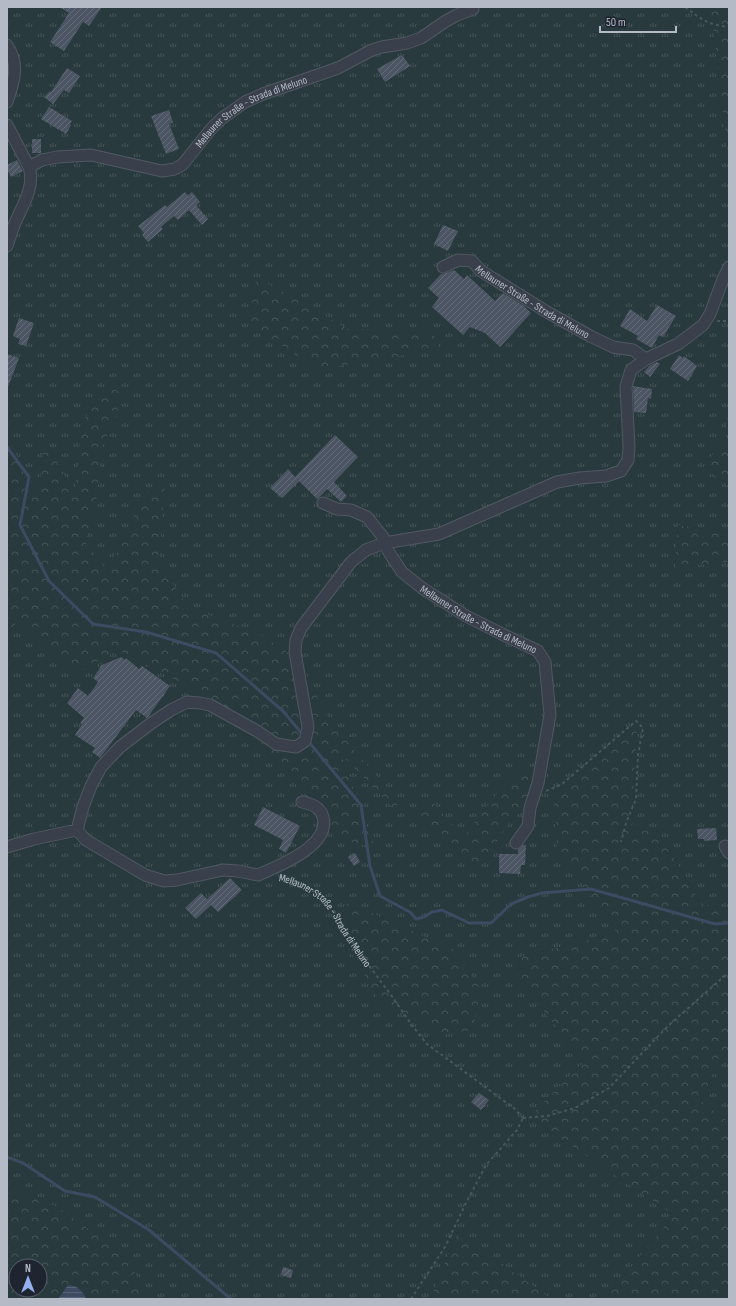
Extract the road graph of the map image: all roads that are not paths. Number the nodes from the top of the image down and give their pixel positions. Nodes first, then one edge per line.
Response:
1 (473, 9) dead end
2 (7, 45) edge
3 (7, 102) edge
4 (7, 125) edge
5 (29, 166) junction
6 (7, 246) edge
7 (443, 266) dead end
8 (729, 267) edge
9 (646, 359) junction
10 (323, 503) dead end
11 (384, 543) junction
12 (302, 802) dead end
13 (77, 830) junction
14 (516, 843) dead end
15 (7, 847) edge

1 - 5 street, Mellauner Straße - Strada di Meluno
2 - 3 street
4 - 5 street
5 - 6 street
7 - 9 street, Mellauner Straße - Strada di Meluno
8 - 9 street
9 - 11 street
10 - 11 street, Mellauner Straße - Strada di Meluno
11 - 13 street
11 - 14 street, Mellauner Straße - Strada di Meluno
12 - 13 street, Mellauner Straße - Strada di Meluno
13 - 15 street

